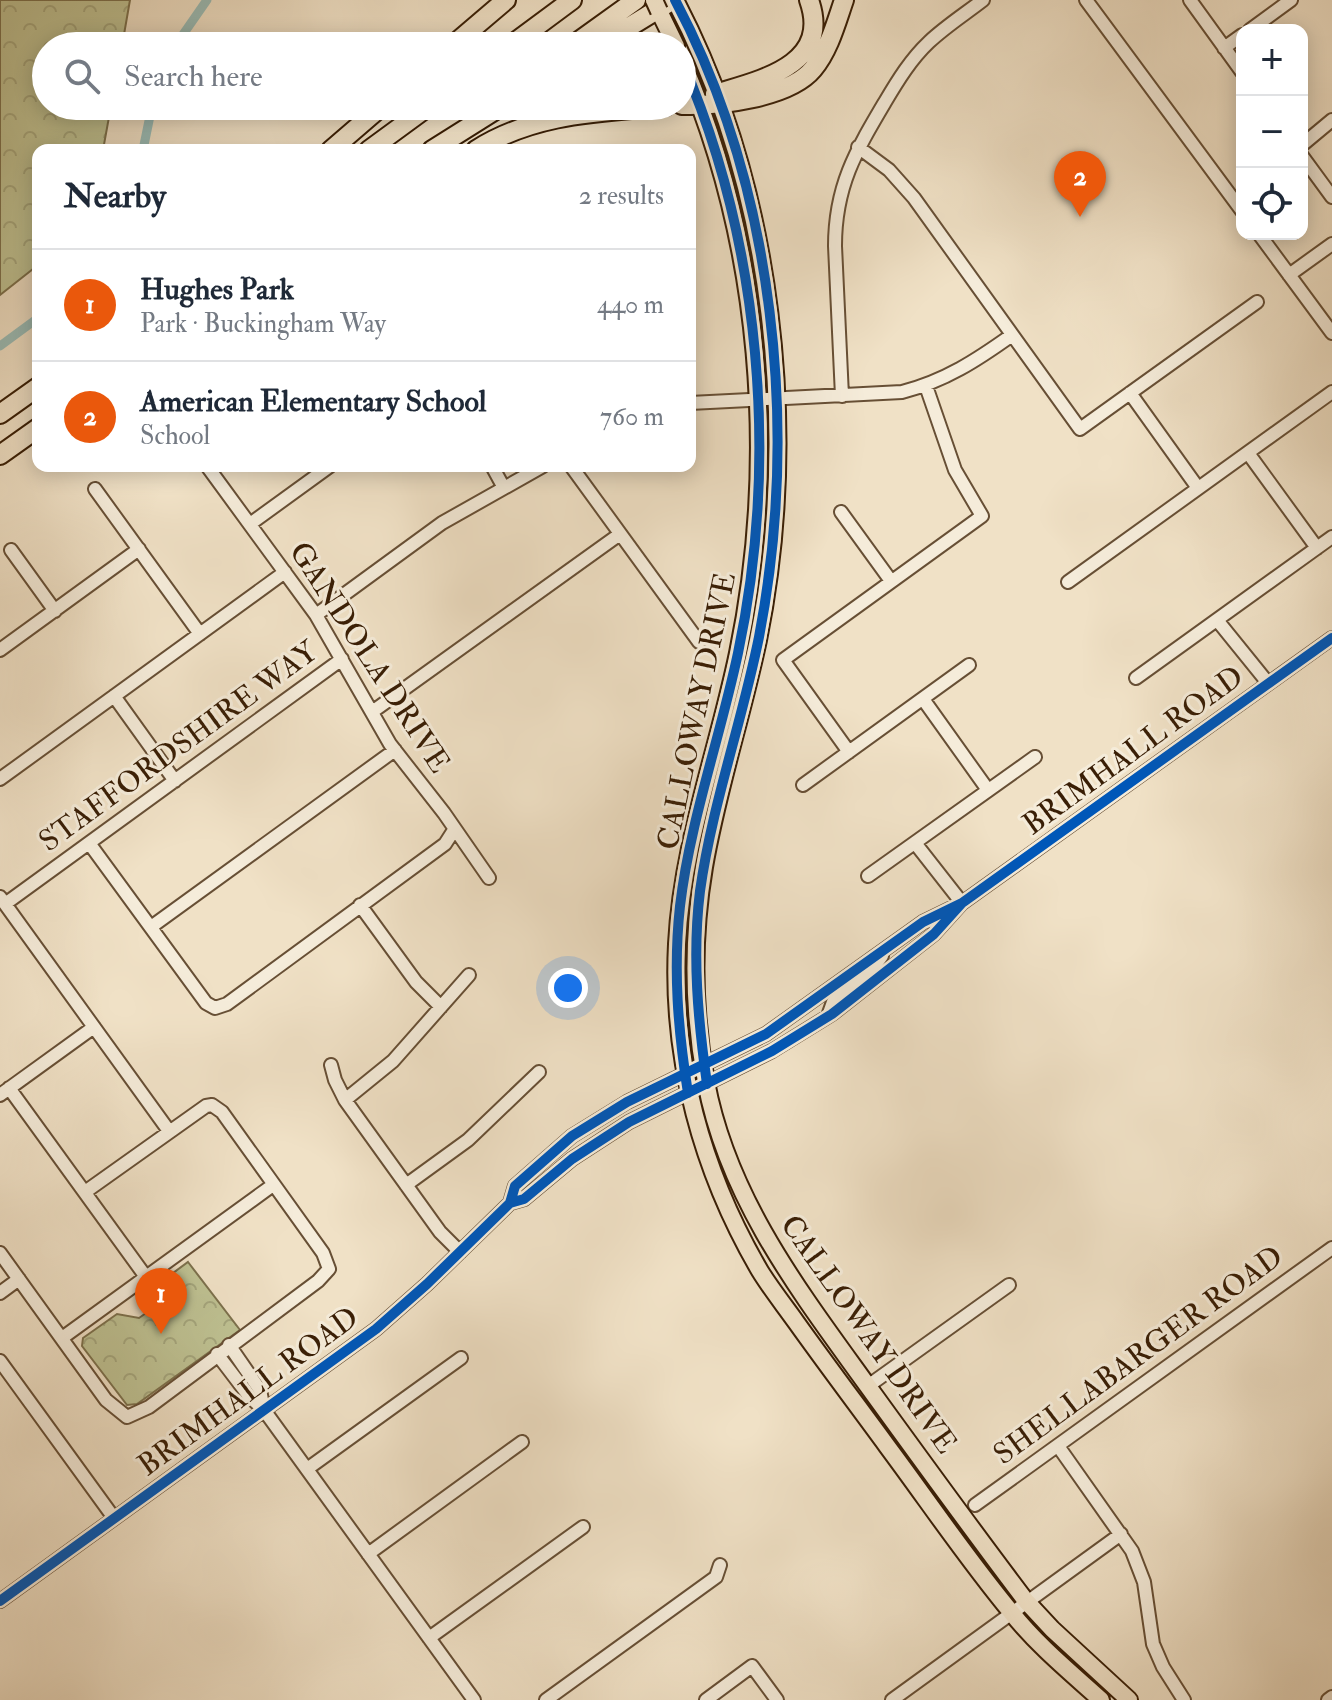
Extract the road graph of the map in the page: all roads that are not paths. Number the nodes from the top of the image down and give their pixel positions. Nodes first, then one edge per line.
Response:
1 (506, 0) edge
2 (553, 0) edge
3 (572, 0) edge
4 (636, 0) edge
5 (654, 0) edge
6 (674, 0) edge
7 (809, 0) edge
8 (844, 0) edge
9 (983, 0) edge
10 (1086, 0) edge
11 (1190, 0) edge
12 (1291, 0) edge
13 (1258, 24) edge
14 (468, 32) edge
15 (513, 32) edge
16 (529, 32) edge
17 (591, 32) edge
18 (621, 32) edge
19 (669, 32) edge
20 (690, 32) edge
21 (1236, 39) edge
22 (696, 45) edge
23 (1224, 48) junction
24 (1236, 64) edge
25 (717, 99) junction
26 (696, 104) edge
27 (366, 120) edge
28 (408, 120) edge
29 (471, 120) edge
30 (479, 120) edge
31 (547, 120) edge
32 (696, 120) edge
33 (1332, 120) edge
34 (1308, 140) edge
35 (338, 144) edge
36 (377, 144) edge
37 (439, 144) edge
38 (441, 144) edge
39 (488, 144) edge
40 (858, 147) junction
41 (1308, 164) edge
42 (1332, 197) edge
43 (1236, 203) edge
44 (1263, 240) edge
45 (1332, 244) edge
46 (1289, 275) junction
47 (1257, 302) dead end
48 (1332, 333) edge
49 (1012, 335) junction
50 (926, 386) junction
51 (32, 391) edge
52 (1332, 392) edge
53 (1130, 393) junction
54 (842, 396) junction
55 (756, 400) junction
56 (778, 400) junction
57 (696, 403) edge
58 (0, 414) edge
59 (32, 432) edge
60 (1248, 453) junction
61 (0, 455) edge
62 (211, 472) edge
63 (322, 472) edge
64 (495, 472) edge
65 (532, 472) edge
66 (575, 472) edge
67 (504, 488) junction
68 (1198, 488) junction
69 (95, 489) dead end
70 (841, 512) dead end
71 (250, 524) junction
72 (620, 534) junction
73 (1332, 537) edge
74 (1317, 548) junction
75 (139, 549) junction
76 (11, 550) dead end
77 (285, 572) junction
78 (891, 581) junction
79 (1068, 582) dead end
80 (55, 611) junction
81 (316, 615) junction
82 (1217, 620) junction
83 (200, 634) junction
84 (1332, 638) edge
85 (699, 642) dead end
86 (0, 650) edge
87 (342, 659) junction
88 (969, 665) dead end
89 (1136, 678) dead end
90 (1268, 683) junction
91 (114, 696) junction
92 (923, 699) junction
93 (372, 712) junction
94 (395, 750) junction
95 (849, 752) junction
96 (1035, 757) dead end
97 (0, 779) edge
98 (175, 781) junction
99 (803, 785) dead end
100 (988, 790) junction
101 (454, 830) junction
102 (702, 832) junction
103 (89, 843) junction
104 (915, 843) junction
105 (868, 876) dead end
106 (489, 878) dead end
107 (2, 901) edge
108 (962, 903) junction
109 (360, 905) junction
110 (151, 927) junction
111 (888, 947) junction
112 (469, 975) dead end
113 (441, 1007) junction
114 (828, 1016) junction
115 (94, 1027) junction
116 (704, 1064) junction
117 (331, 1065) dead end
118 (539, 1072) dead end
119 (685, 1074) junction
120 (707, 1084) junction
121 (5, 1091) edge
122 (688, 1093) junction
123 (345, 1100) junction
124 (169, 1131) junction
125 (273, 1185) junction
126 (406, 1185) junction
127 (85, 1192) junction
128 (510, 1203) junction
129 (736, 1227) junction
130 (1332, 1248) edge
131 (460, 1252) junction
132 (0, 1253) edge
133 (146, 1277) junction
134 (19, 1279) junction
135 (1009, 1285) dead end
136 (797, 1289) junction
137 (0, 1293) edge
138 (799, 1327) junction
139 (62, 1338) junction
140 (229, 1345) junction
141 (217, 1354) junction
142 (461, 1358) dead end
143 (2, 1368) edge
144 (868, 1386) junction
145 (264, 1410) junction
146 (522, 1442) dead end
147 (1058, 1446) junction
148 (307, 1469) junction
149 (975, 1505) dead end
150 (114, 1518) junction
151 (583, 1527) dead end
152 (1121, 1534) junction
153 (368, 1554) junction
154 (720, 1565) dead end
155 (0, 1601) edge
156 (1026, 1601) junction
157 (1011, 1613) junction
158 (429, 1638) junction
159 (474, 1700) edge
160 (546, 1700) edge
161 (706, 1700) edge
162 (777, 1700) edge
163 (892, 1700) edge
164 (1101, 1700) edge
165 (1129, 1700) edge
166 (1184, 1700) edge

1 - 14 highway
2 - 15 highway
3 - 16 highway
4 - 17 highway
5 - 19 main road, bridge
6 - 18 highway
6 - 20 main road, CALLOWAY DRIVE
7 - 25 highway
8 - 25 highway
9 - 40 street
10 - 43 street
11 - 23 street
12 - 13 street
21 - 23 street
22 - 25 main road, CALLOWAY DRIVE
23 - 24 street
25 - 26 highway
25 - 56 main road, CALLOWAY DRIVE
27 - 35 highway
28 - 36 highway
29 - 37 highway
30 - 38 highway
31 - 39 highway
32 - 55 main road, CALLOWAY DRIVE
33 - 34 street
40 - 49 street
40 - 54 street
41 - 42 street
44 - 46 street
45 - 46 street
46 - 48 street
47 - 53 street
49 - 50 street
49 - 53 street
50 - 54 street
50 - 78 street
51 - 58 highway
52 - 60 street
53 - 68 street
54 - 56 street
55 - 56 street
55 - 57 street
55 - 102 main road, CALLOWAY DRIVE
56 - 102 main road, CALLOWAY DRIVE
59 - 61 highway
60 - 68 street
60 - 74 street
62 - 71 street, GANDOLA DRIVE
63 - 71 street
64 - 67 street
65 - 67 street
66 - 72 street
67 - 81 street
68 - 79 street
69 - 75 street
70 - 78 street
71 - 77 street, GANDOLA DRIVE
72 - 85 street
72 - 93 street
73 - 74 street
74 - 82 street
75 - 80 street
75 - 83 street
76 - 80 street
77 - 81 street, GANDOLA DRIVE
77 - 83 street
78 - 95 street
80 - 86 street
81 - 87 street, GANDOLA DRIVE
82 - 89 street
82 - 90 street
83 - 91 street
84 - 90 street, BRIMHALL ROAD
87 - 93 street, GANDOLA DRIVE
87 - 98 street, STAFFORDSHIRE WAY
88 - 92 street
90 - 108 street, BRIMHALL ROAD
91 - 97 street
91 - 98 street
92 - 95 street
92 - 100 street
93 - 94 street, GANDOLA DRIVE
94 - 101 street, GANDOLA DRIVE
94 - 110 street
95 - 99 street
96 - 100 street
98 - 103 street, STAFFORDSHIRE WAY
100 - 104 street
101 - 106 street, GANDOLA DRIVE
101 - 109 street
102 - 116 main road, CALLOWAY DRIVE
102 - 119 main road, CALLOWAY DRIVE
103 - 107 street, STAFFORDSHIRE WAY
103 - 110 street
104 - 105 street
104 - 108 street
107 - 115 street
108 - 111 street, BRIMHALL ROAD
108 - 114 street, BRIMHALL ROAD
109 - 110 street
109 - 113 street
111 - 114 street
111 - 116 street, BRIMHALL ROAD
112 - 113 street
113 - 123 street
114 - 120 street, BRIMHALL ROAD
115 - 121 street
115 - 124 street
116 - 119 street, BRIMHALL ROAD
116 - 120 main road, CALLOWAY DRIVE
117 - 123 street
118 - 126 street
119 - 122 main road, CALLOWAY DRIVE
119 - 128 street, BRIMHALL ROAD
120 - 122 street, BRIMHALL ROAD
120 - 136 main road, CALLOWAY DRIVE
121 - 127 street
122 - 128 street, BRIMHALL ROAD
122 - 129 main road, CALLOWAY DRIVE
123 - 126 street
124 - 125 street
124 - 127 street
125 - 133 street
125 - 140 street
126 - 131 street
127 - 133 street
128 - 131 street, BRIMHALL ROAD
129 - 136 main road
129 - 138 main road, CALLOWAY DRIVE
130 - 147 street, SHELLABARGER ROAD
131 - 145 street, BRIMHALL ROAD
132 - 134 street
133 - 139 street
134 - 137 street
134 - 139 street
135 - 144 street
136 - 144 main road, CALLOWAY DRIVE
138 - 144 main road
138 - 157 main road, CALLOWAY DRIVE
139 - 141 street
140 - 141 street
140 - 145 street
141 - 145 street
142 - 148 street
143 - 150 street
144 - 156 main road, CALLOWAY DRIVE
145 - 148 street
145 - 150 street, BRIMHALL ROAD
146 - 153 street
147 - 149 street, SHELLABARGER ROAD
147 - 152 street
148 - 153 street
150 - 155 street, BRIMHALL ROAD
151 - 158 street
152 - 156 street
152 - 166 street
153 - 158 street
154 - 160 street
156 - 157 street
156 - 165 main road, CALLOWAY DRIVE
157 - 163 street
157 - 164 main road, CALLOWAY DRIVE
158 - 159 street
161 - 162 street

